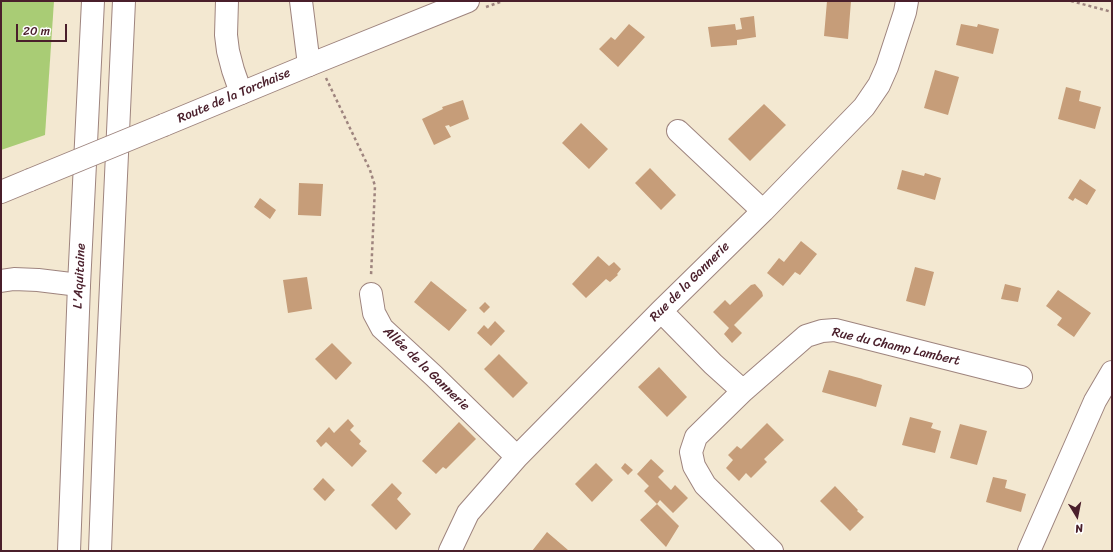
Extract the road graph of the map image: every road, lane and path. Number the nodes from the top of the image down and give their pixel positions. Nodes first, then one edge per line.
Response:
1 (93, 1) edge
2 (124, 1) edge
3 (227, 1) edge
4 (301, 1) edge
5 (468, 1) edge
6 (907, 1) edge
7 (1070, 1) edge
8 (1112, 12) edge
9 (314, 63) junction
10 (241, 94) junction
11 (678, 131) dead end
12 (1, 192) edge
13 (763, 211) junction
14 (1, 281) edge
15 (79, 285) junction
16 (371, 294) joint
17 (661, 311) junction
18 (1112, 372) edge
19 (1020, 377) dead end
20 (743, 391) junction
21 (516, 457) junction
22 (70, 551) edge
23 (100, 551) edge
24 (450, 551) edge
25 (772, 551) edge
26 (1029, 551) edge

1 - 15 main road, L'Aquitaine
2 - 23 main road
3 - 10 main road
4 - 9 main road
5 - 9 main road, Route de la Torchaise
6 - 13 main road, Rue de la Gannerie
7 - 8 path
9 - 10 main road, Route de la Torchaise
9 - 16 path
10 - 12 main road, Route de la Torchaise, bridge
11 - 13 main road
13 - 17 main road, Rue de la Gannerie
14 - 15 main road
15 - 22 main road, L'Aquitaine
16 - 21 main road, Allée de la Gannerie
17 - 20 main road
17 - 21 main road, Rue de la Gannerie
18 - 26 main road
19 - 20 main road, Rue du Champ Lambert
20 - 25 main road, Rue du Champ Lambert
21 - 24 main road, Rue de la Gannerie

